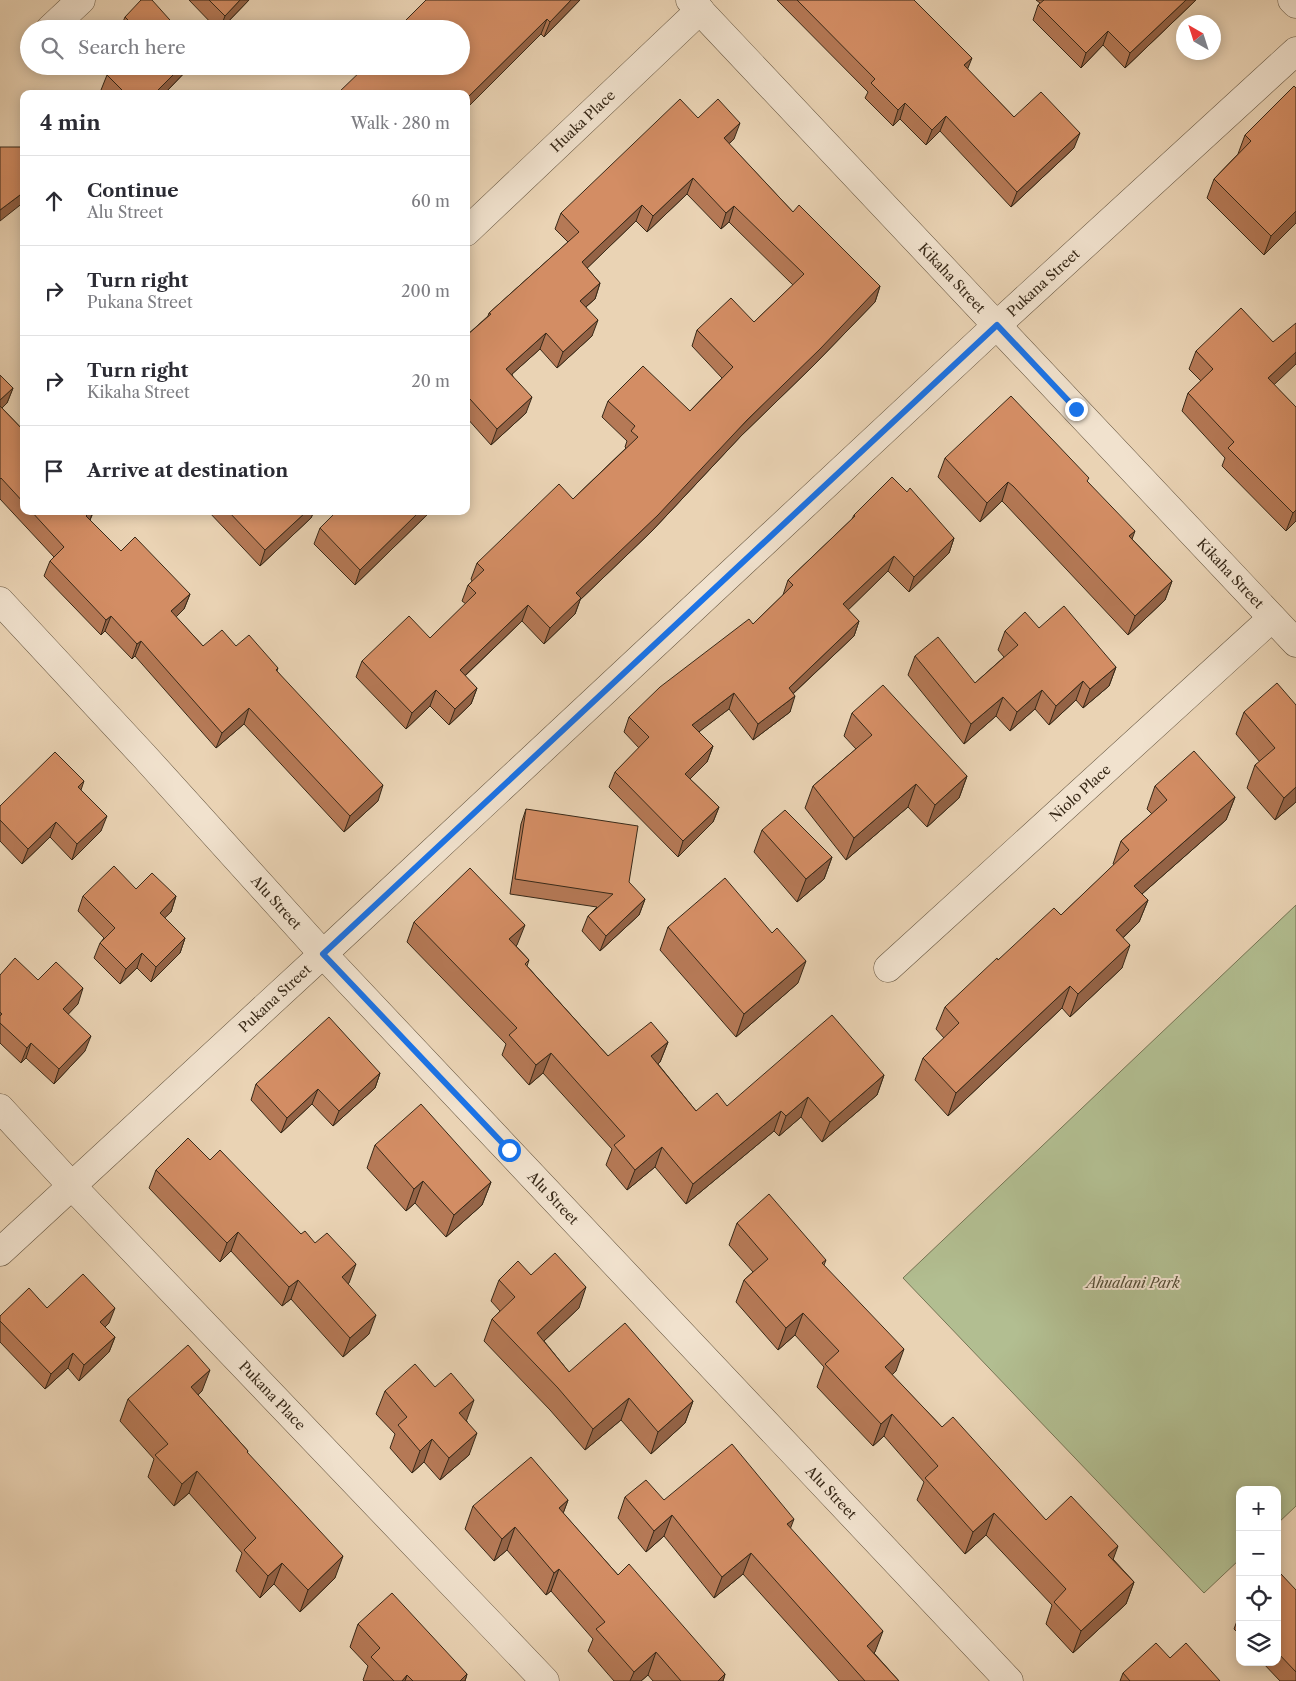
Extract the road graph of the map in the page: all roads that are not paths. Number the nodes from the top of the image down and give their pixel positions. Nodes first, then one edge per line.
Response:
1 (81, 0) edge
2 (1292, 0) edge
3 (1296, 4) edge
4 (695, 5) edge
5 (60, 20) edge
6 (1296, 51) edge
7 (470, 228) edge
8 (997, 325) junction
9 (0, 601) edge
10 (1272, 618) junction
11 (1296, 643) edge
12 (323, 954) junction
13 (888, 968) dead end
14 (0, 1108) edge
15 (71, 1185) junction
16 (0, 1252) edge
17 (545, 1681) edge
18 (1009, 1681) edge

1 - 5 street
2 - 3 street
4 - 7 street, Huaka Place
4 - 8 street, Kikaha Street
6 - 8 street, Pukana Street
8 - 10 street, Kikaha Street
8 - 12 street, Pukana Street
9 - 12 street, Alu Street
10 - 11 street, Kikaha Street
10 - 13 street, Niolo Place
12 - 15 street, Pukana Street
12 - 18 street, Alu Street
14 - 15 street, Pukana Place
15 - 16 street, Pukana Street
15 - 17 street, Pukana Place

